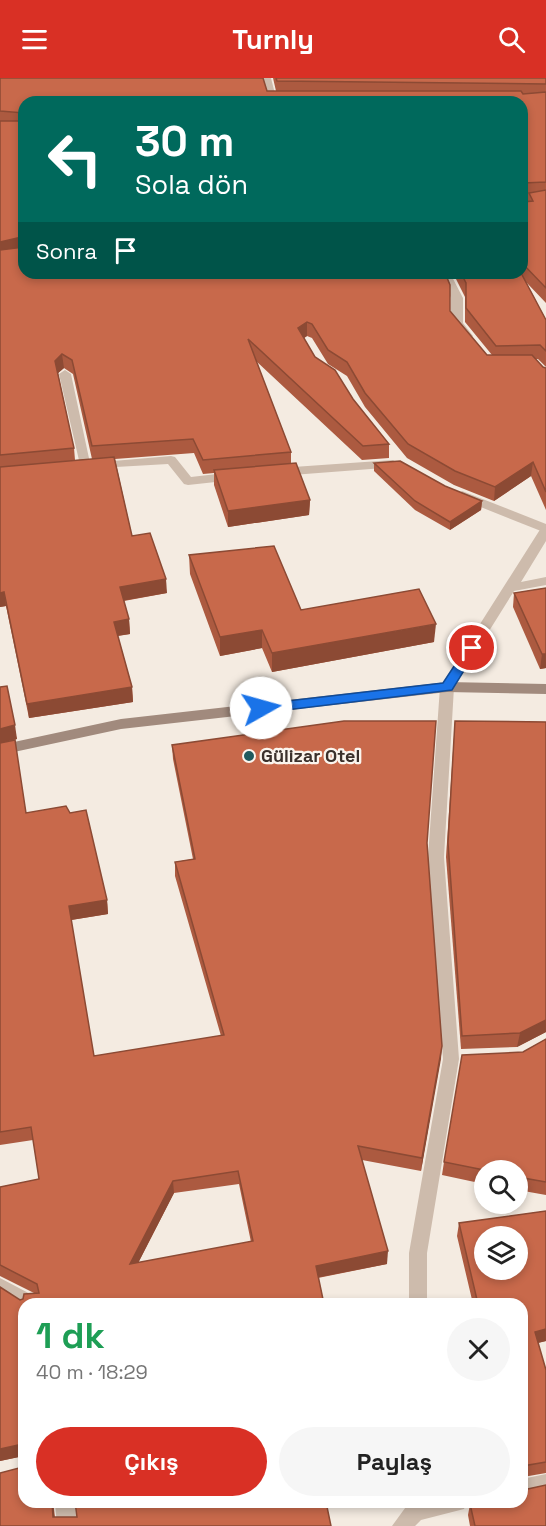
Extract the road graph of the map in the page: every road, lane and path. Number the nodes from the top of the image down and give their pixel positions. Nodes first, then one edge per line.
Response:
1 (266, 78) edge
2 (271, 96) edge
3 (448, 279) edge
4 (478, 349) edge
5 (65, 374) edge
6 (395, 455) dead end
7 (264, 473) edge
8 (243, 476) edge
9 (449, 490) edge
10 (546, 530) edge
11 (546, 581) edge
12 (510, 588) junction
13 (447, 687) junction
14 (546, 689) edge
15 (0, 750) edge
16 (0, 1286) edge
17 (21, 1298) edge
18 (418, 1298) edge
19 (546, 1484) edge
20 (528, 1488) edge
21 (66, 1508) edge
22 (429, 1508) edge
23 (67, 1526) edge
24 (402, 1526) edge

1 - 2 street
3 - 4 street
5 - 8 street
6 - 7 street
9 - 10 street
10 - 12 street
11 - 12 street
12 - 13 street
13 - 14 main road
13 - 15 main road
13 - 18 street
16 - 17 street
19 - 20 street
21 - 23 street
22 - 24 street

